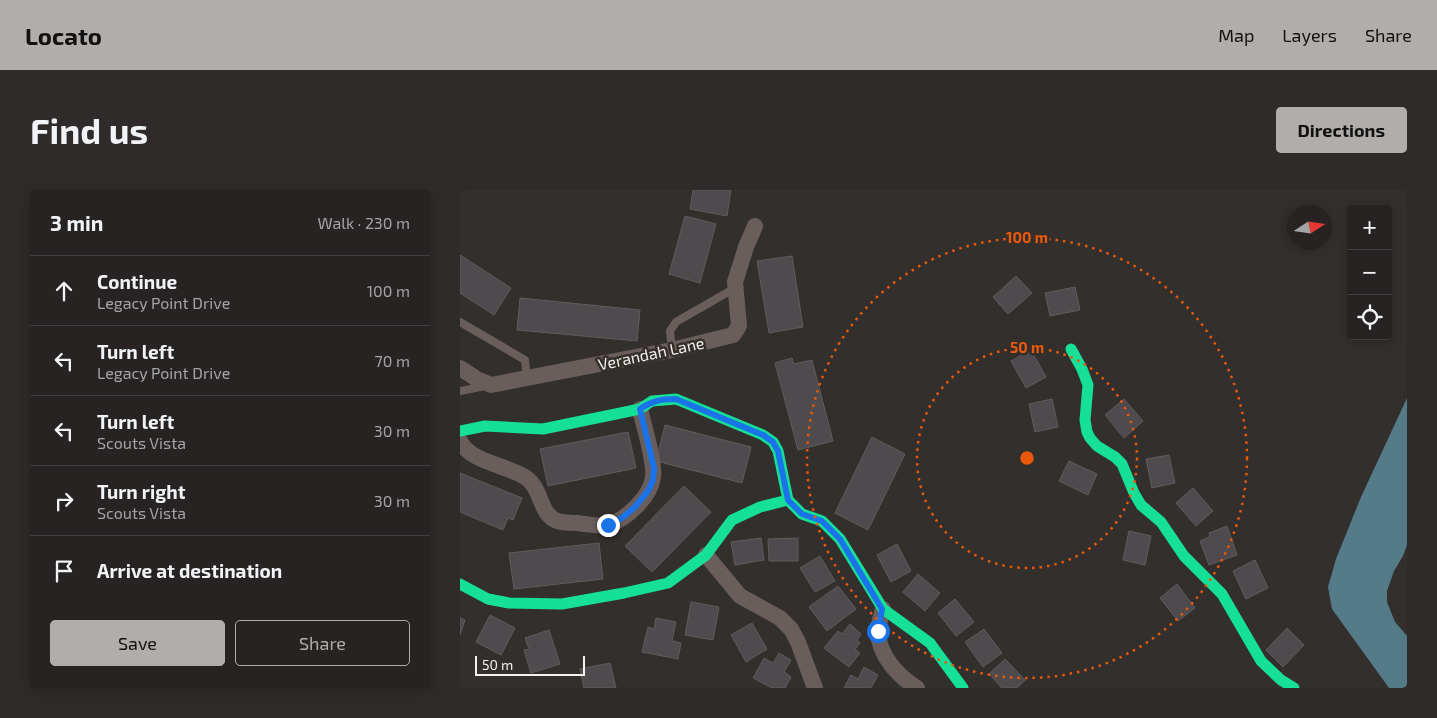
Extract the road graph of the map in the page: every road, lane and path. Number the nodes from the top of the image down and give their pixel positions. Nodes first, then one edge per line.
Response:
1 (755, 226) dead end
2 (735, 288) junction
3 (460, 322) edge
4 (1070, 349) dead end
5 (672, 350) junction
6 (460, 368) edge
7 (526, 378) junction
8 (490, 385) junction
9 (460, 391) edge
10 (640, 409) junction
11 (460, 431) edge
12 (460, 441) edge
13 (788, 500) junction
14 (706, 555) junction
15 (460, 584) edge
16 (882, 609) junction
17 (815, 688) edge
18 (917, 688) edge
19 (963, 688) edge
20 (1294, 688) edge

1 - 2 street, Verandah Lane
2 - 5 lane
2 - 5 street, Verandah Lane
3 - 7 lane
4 - 20 street
5 - 7 street, Verandah Lane
6 - 8 street
7 - 8 street, Verandah Lane
8 - 9 lane
10 - 11 street
10 - 12 street
10 - 13 street
13 - 14 street
13 - 16 street
14 - 15 street
14 - 17 street
16 - 18 street
16 - 19 street

